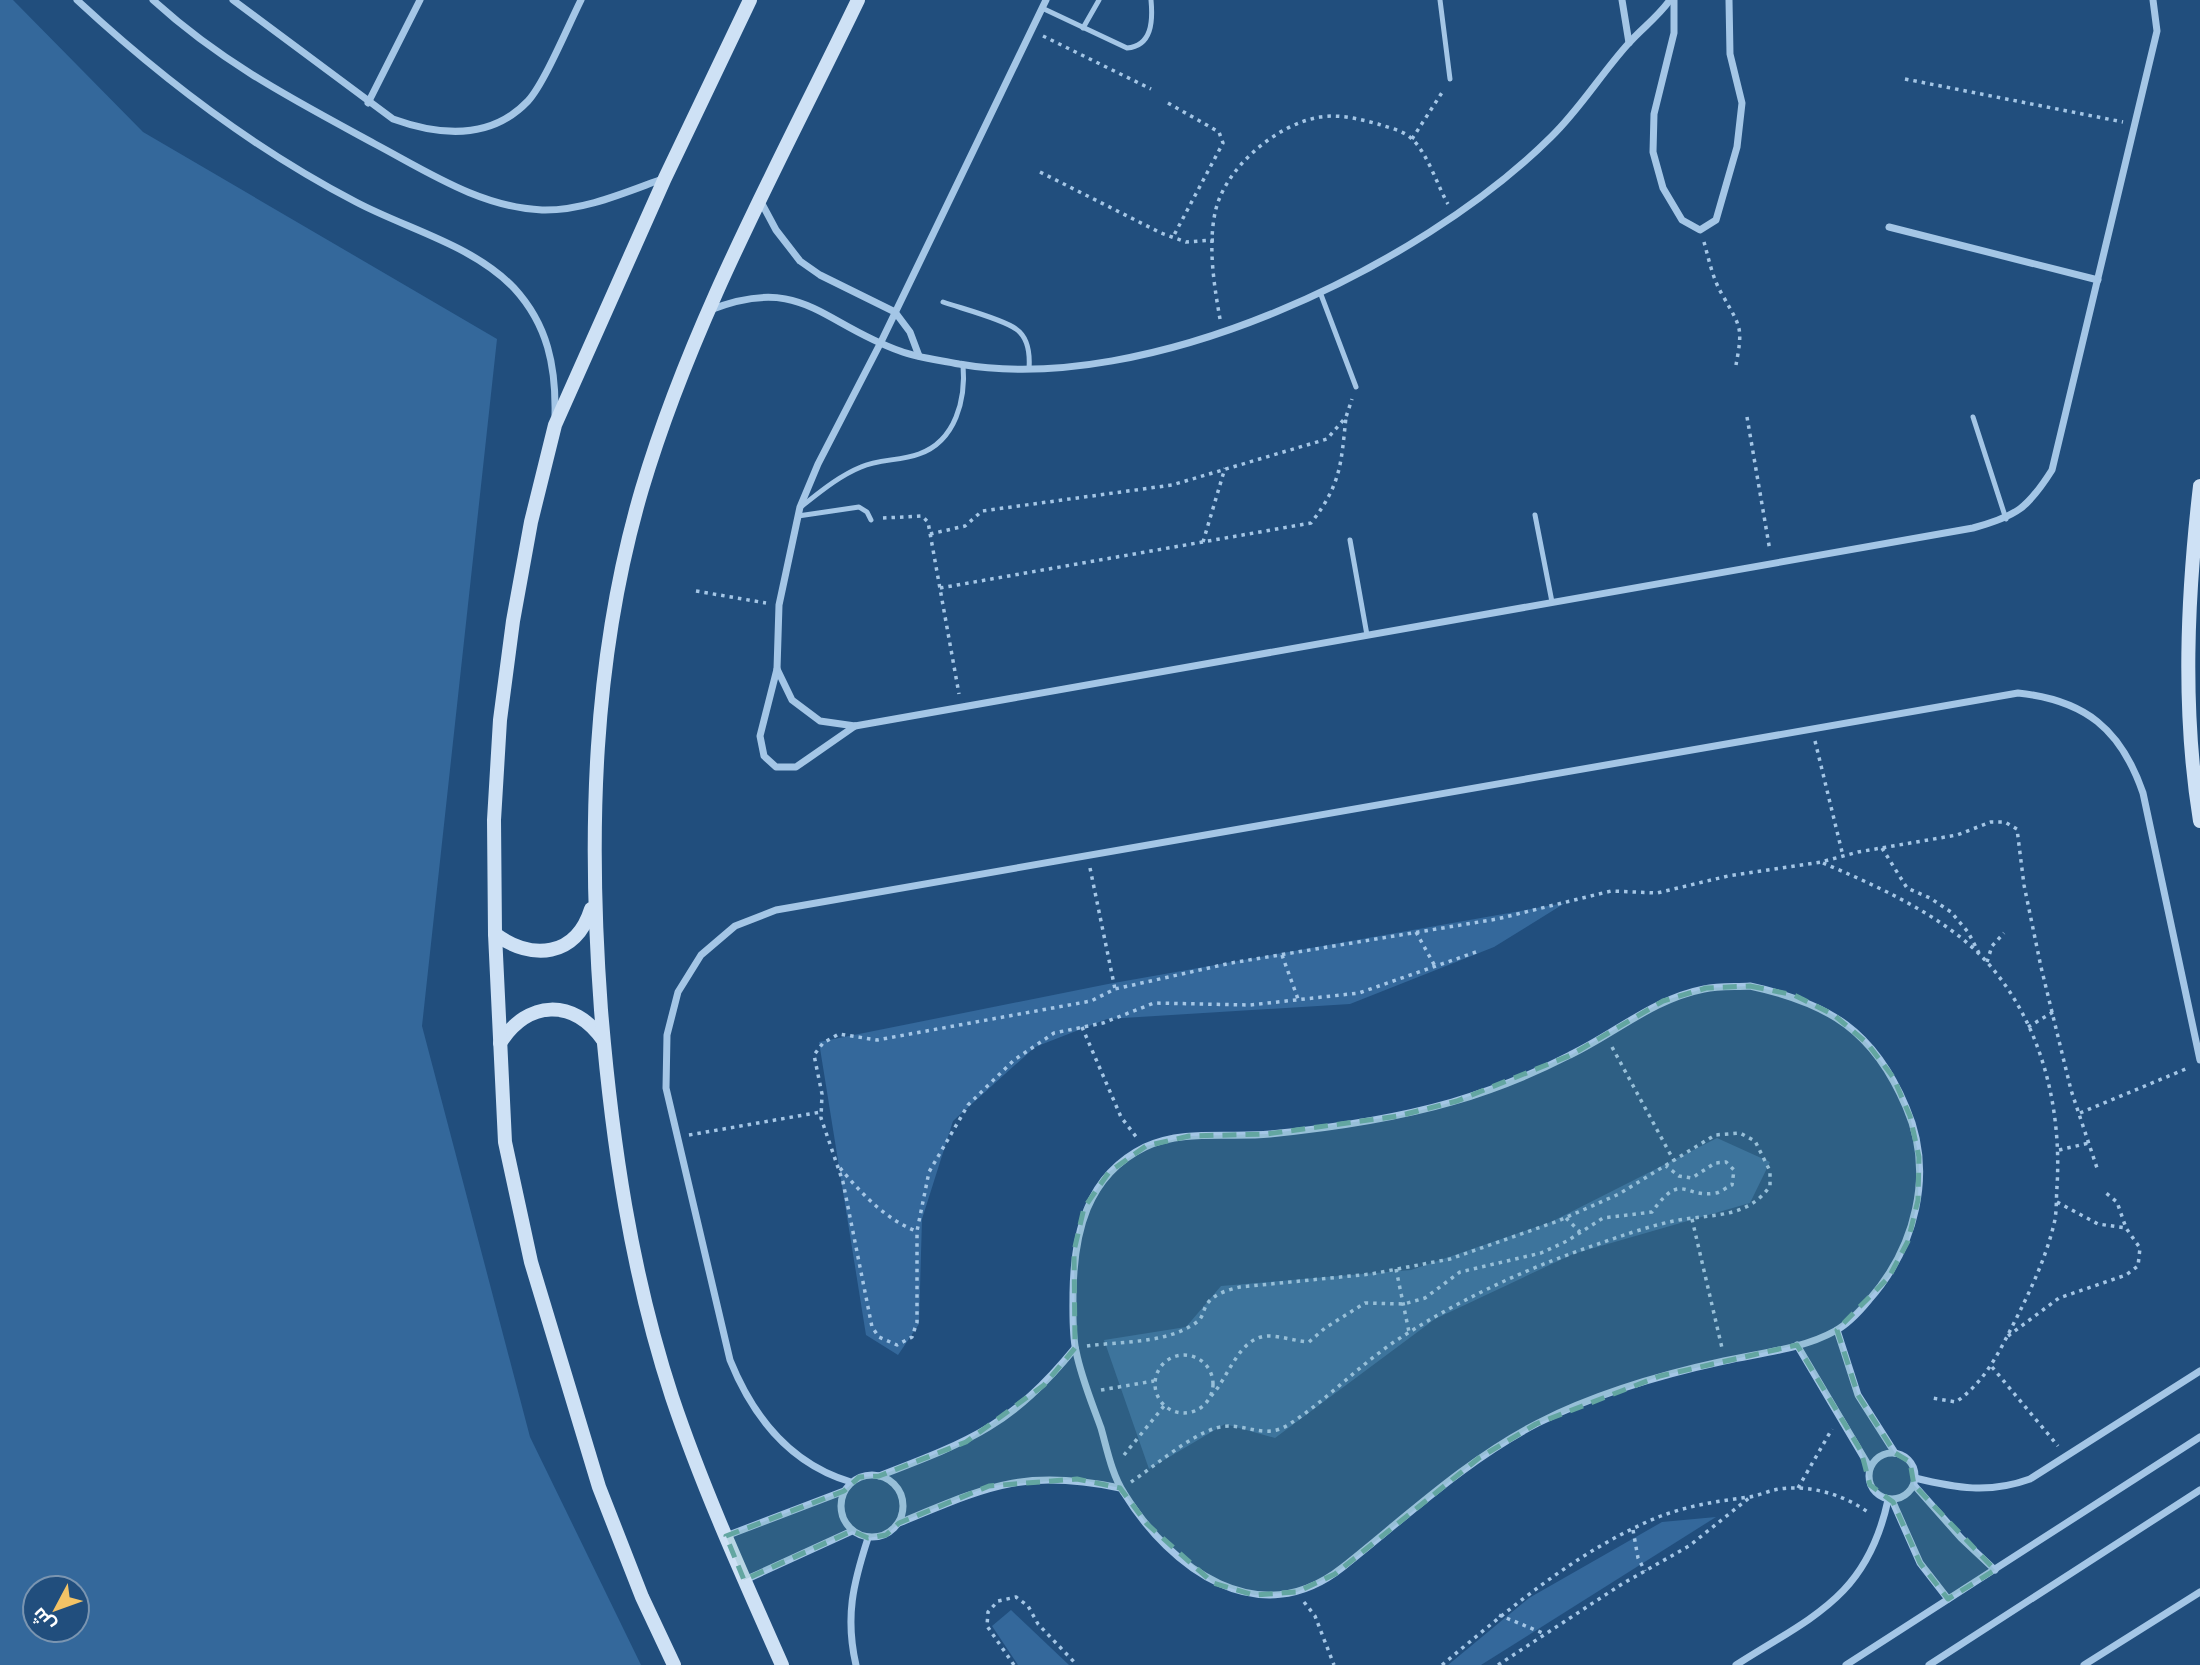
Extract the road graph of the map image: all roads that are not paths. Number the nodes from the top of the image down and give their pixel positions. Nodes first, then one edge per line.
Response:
1 (77, 0) edge
2 (153, 0) edge
3 (233, 0) edge
4 (420, 0) edge
5 (581, 0) edge
6 (750, 0) edge
7 (858, 0) edge
8 (1099, 0) edge
9 (1151, 0) edge
10 (1440, 0) edge
11 (1622, 0) edge
12 (1672, 0) edge
13 (1729, 0) edge
14 (2153, 0) edge
15 (1044, 4) edge
16 (1083, 27) junction
17 (1629, 43) junction
18 (1450, 79) road end
19 (369, 103) junction
20 (666, 178) junction
21 (761, 202) junction
22 (1889, 227) dead end
23 (2098, 280) junction
24 (1320, 292) junction
25 (943, 302) dead end
26 (709, 310) junction
27 (895, 312) junction
28 (881, 342) junction
29 (919, 356) junction
30 (963, 364) junction
31 (1029, 369) junction
32 (1356, 387) road end
33 (1973, 417) dead end
34 (555, 425) junction
35 (2200, 486) edge
36 (799, 511) junction
37 (1535, 515) dead end
38 (2006, 519) junction
39 (871, 520) road end
40 (1350, 540) dead end
41 (1552, 602) junction
42 (1367, 635) junction
43 (777, 669) junction
44 (855, 726) junction
45 (2200, 821) edge
46 (593, 901) junction
47 (495, 934) junction
48 (604, 1041) junction
49 (499, 1043) junction
50 (2200, 1062) edge
51 (1837, 1330) junction
52 (1797, 1345) junction
53 (1075, 1348) junction
54 (2200, 1371) edge
55 (2200, 1437) edge
56 (1895, 1453) junction
57 (1870, 1468) junction
58 (879, 1476) junction
59 (1914, 1481) junction
60 (851, 1482) junction
61 (1120, 1488) junction
62 (2200, 1490) edge
63 (844, 1492) junction
64 (1890, 1500) junction
65 (899, 1523) junction
66 (852, 1531) junction
67 (726, 1536) junction
68 (868, 1538) junction
69 (1995, 1570) junction
70 (744, 1580) junction
71 (2200, 1592) edge
72 (1948, 1599) junction
73 (674, 1665) edge
74 (782, 1665) edge
75 (856, 1665) edge
76 (1736, 1665) edge
77 (1846, 1665) edge
78 (1930, 1665) edge
79 (2084, 1665) edge

1 - 34 street
2 - 20 street
3 - 19 street
4 - 19 street
5 - 19 street
6 - 20 street
7 - 21 street
8 - 16 lane
9 - 16 lane
10 - 18 lane
11 - 17 street
12 - 13 street
12 - 17 street
14 - 23 street
15 - 16 lane
15 - 27 street
17 - 24 street
20 - 34 street
21 - 26 street
21 - 27 street
22 - 23 street
23 - 38 street
24 - 31 street
24 - 32 lane
25 - 31 lane
26 - 28 street
26 - 46 street
27 - 28 street
27 - 29 street
28 - 29 street
28 - 36 street
29 - 30 street
30 - 31 street
30 - 36 lane
33 - 38 lane
34 - 47 street
35 - 45 street
36 - 39 lane
36 - 43 street
37 - 41 lane
38 - 41 street
40 - 42 lane
41 - 42 street
42 - 44 street
43 - 44 street
43 - 44 street
46 - 47 street
46 - 48 street
47 - 49 street
48 - 49 street
48 - 67 street
49 - 73 street
50 - 60 street
51 - 52 street
51 - 53 street
51 - 56 street
52 - 57 street
52 - 61 street
53 - 58 street
53 - 61 street
54 - 59 street
55 - 69 street
56 - 57 street
56 - 59 street
57 - 64 street
58 - 60 street
58 - 65 street
59 - 64 street
59 - 69 street
60 - 63 street
61 - 65 street
62 - 78 street
63 - 66 street
63 - 67 street
64 - 72 street
64 - 76 street
65 - 68 street
66 - 68 street
66 - 70 street
67 - 70 street
68 - 75 street
69 - 72 street
70 - 74 street
71 - 79 street
72 - 77 street

